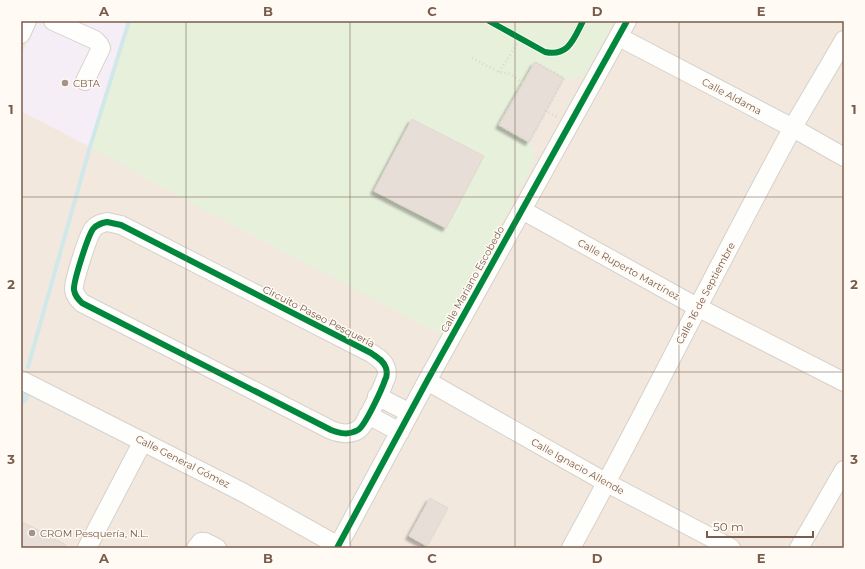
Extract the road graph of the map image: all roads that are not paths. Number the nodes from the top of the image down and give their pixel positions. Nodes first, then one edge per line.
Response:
1 (27, 21) edge
2 (53, 21) edge
3 (627, 21) edge
4 (21, 34) edge
5 (618, 37) junction
6 (844, 40) edge
7 (85, 81) dead end
8 (793, 128) junction
9 (844, 157) edge
10 (522, 210) junction
11 (697, 307) junction
12 (21, 380) edge
13 (427, 381) junction
14 (844, 382) edge
15 (377, 396) junction
16 (410, 413) junction
17 (368, 415) junction
18 (400, 432) junction
19 (144, 441) junction
20 (844, 470) edge
21 (607, 483) junction
22 (339, 547) edge
23 (87, 548) edge
24 (196, 548) edge
25 (218, 548) edge
26 (571, 548) edge
27 (731, 548) edge
28 (799, 548) edge

1 - 4 street
2 - 7 street
3 - 5 street, Calle Mariano Escobedo
5 - 8 street, Calle Aldama
5 - 10 street, Calle Mariano Escobedo
6 - 8 street, Calle 16 de Septiembre
8 - 9 street, Calle Aldama
8 - 11 street, Calle 16 de Septiembre
10 - 11 street, Calle Ruperto Martínez
10 - 13 street, Calle Mariano Escobedo
11 - 14 street, Calle Ruperto Martínez
11 - 21 street, Calle 16 de Septiembre
12 - 19 street, Calle General Gómez
13 - 16 street, Calle Mariano Escobedo
13 - 21 street, Calle Ignacio Allende
15 - 16 street
15 - 17 street, Circuito Paseo Pesquería
15 - 17 street, Circuito Paseo Pesquería
16 - 18 street, Calle Mariano Escobedo
17 - 18 street
18 - 22 street, Calle Mariano Escobedo
19 - 22 street, Calle General Gómez
19 - 23 street
20 - 28 street
21 - 26 street, Calle 16 de Septiembre
21 - 27 street, Calle Ignacio Allende
24 - 25 street

